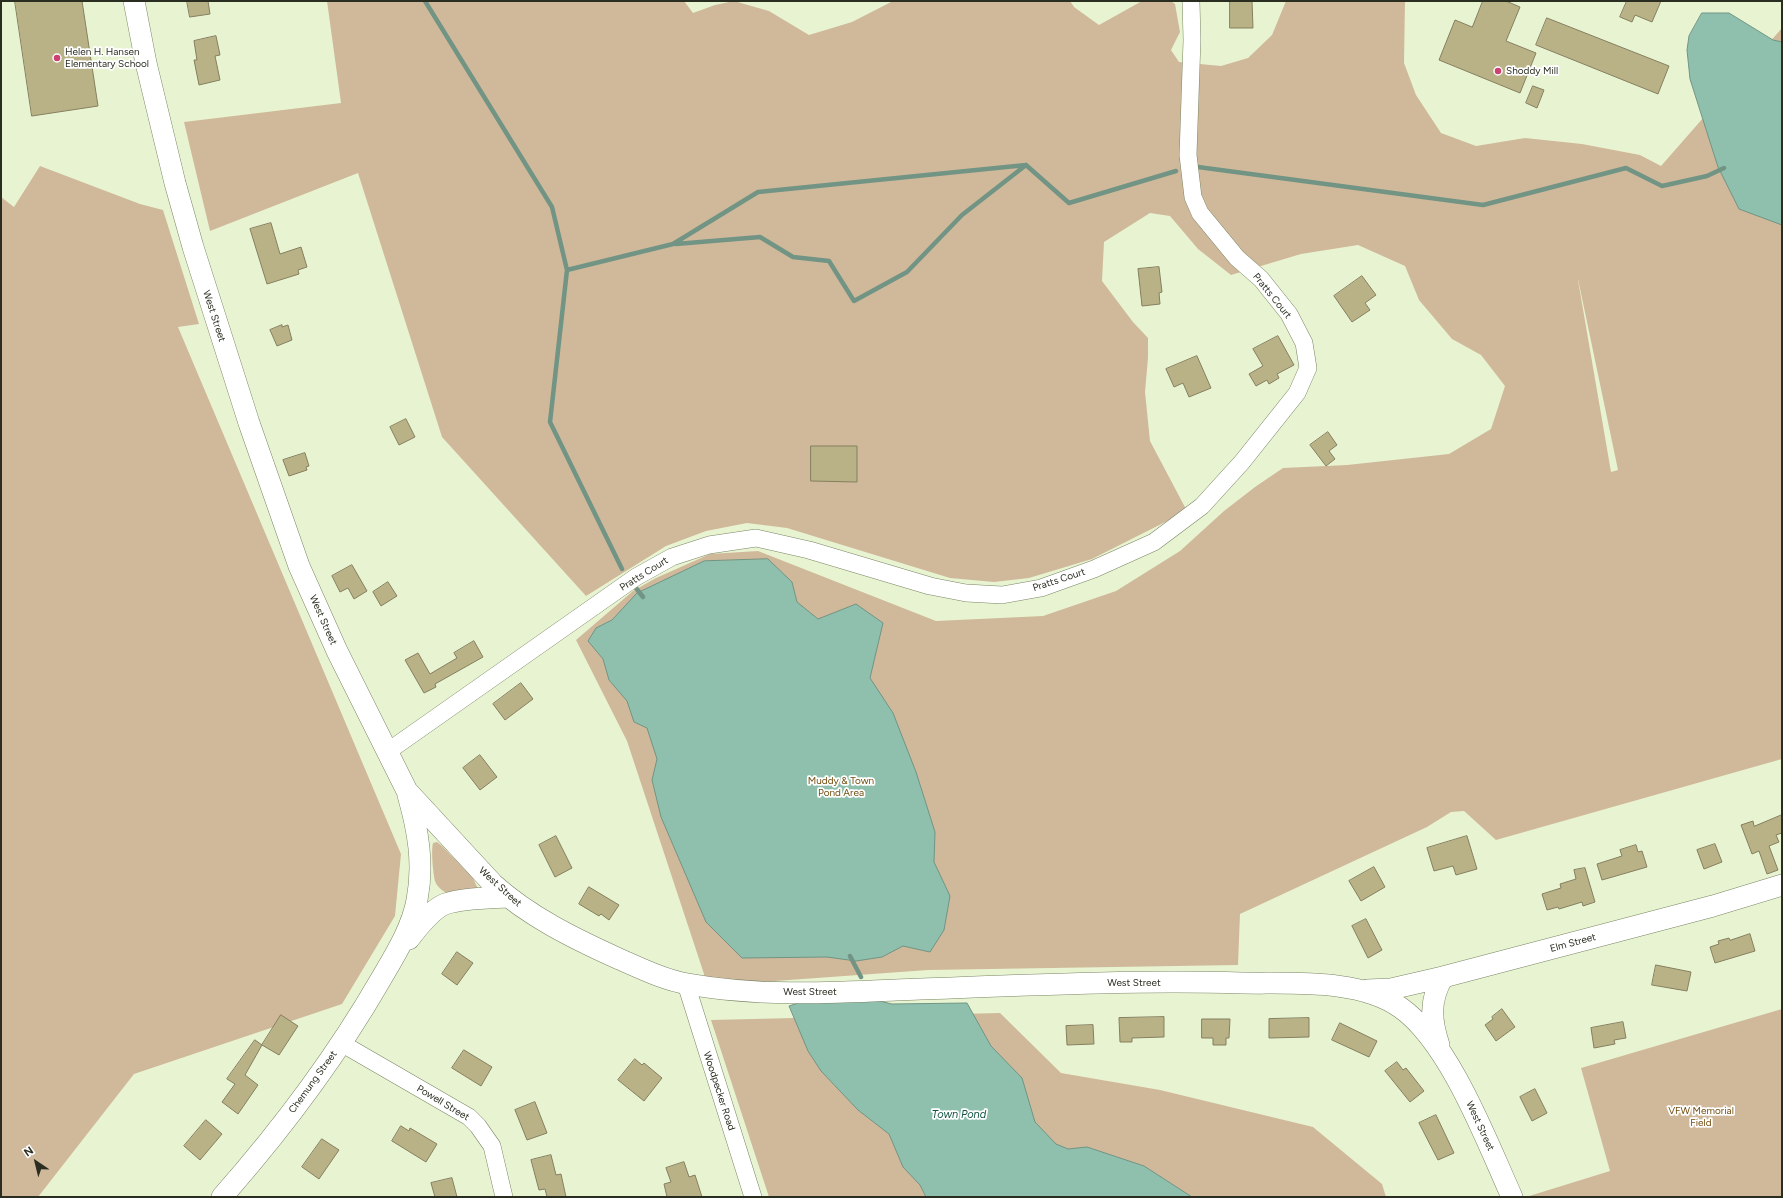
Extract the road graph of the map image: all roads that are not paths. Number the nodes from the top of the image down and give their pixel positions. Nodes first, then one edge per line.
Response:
1 (134, 1) edge
2 (1192, 1) edge
3 (387, 752) junction
4 (407, 791) junction
5 (1782, 886) edge
6 (507, 897) junction
7 (392, 959) junction
8 (1443, 977) junction
9 (686, 984) junction
10 (1363, 990) junction
11 (341, 1043) junction
12 (1443, 1057) junction
13 (222, 1197) edge
14 (504, 1197) edge
15 (753, 1197) edge
16 (1512, 1197) edge

1 - 3 street, West Street
2 - 3 street, Pratts Court
3 - 4 street, West Street
4 - 6 street, West Street
4 - 7 street, Chemung Street
5 - 8 street, Elm Street
6 - 7 street, Chemung Street
6 - 9 street, West Street
7 - 11 street, Chemung Street
8 - 10 street, Elm Street
8 - 12 street, West Street
9 - 10 street, West Street
9 - 15 street, Woodpecker Road
10 - 12 street, West Street
11 - 13 street, Chemung Street
11 - 14 street, Powell Street
12 - 16 street, West Street

